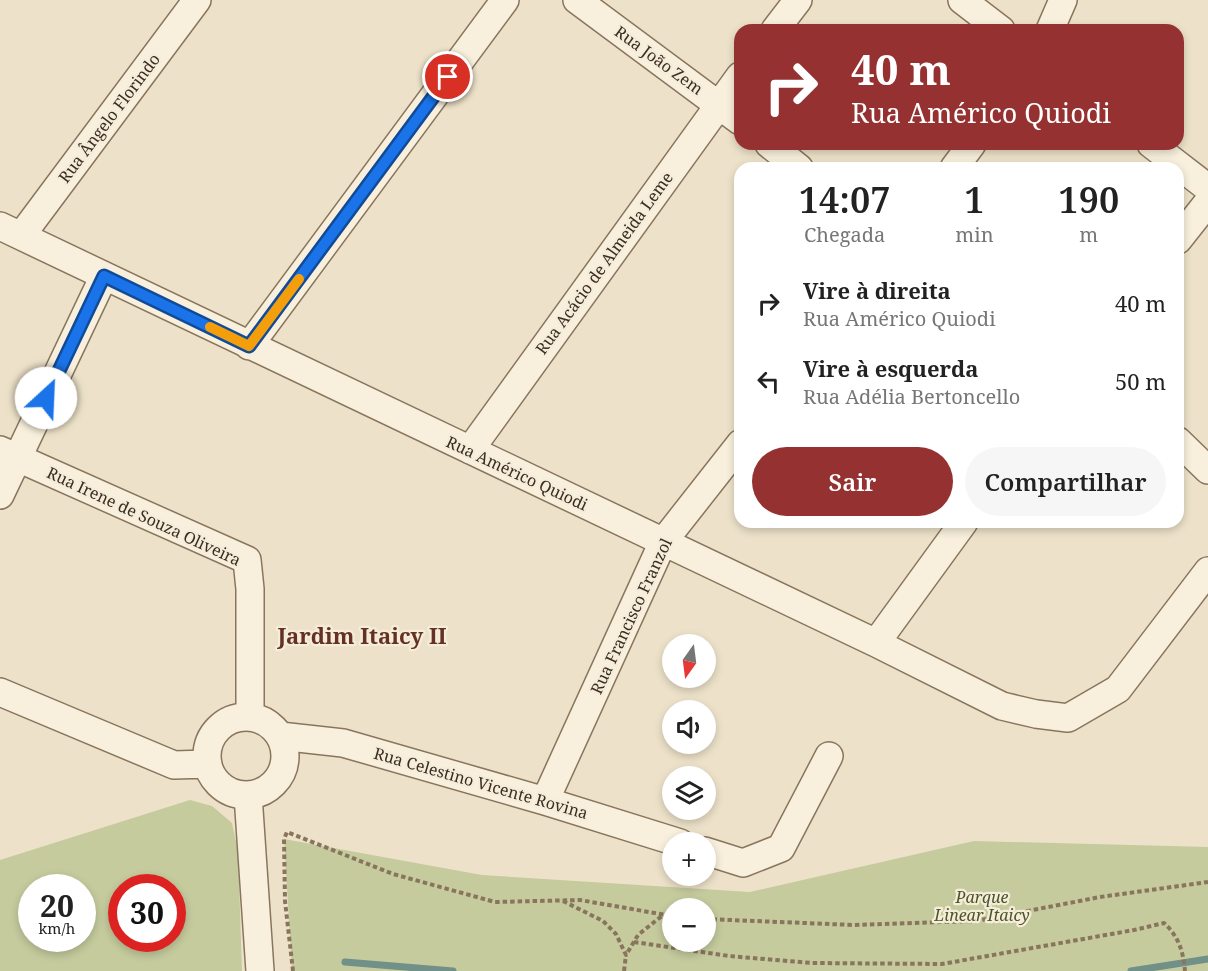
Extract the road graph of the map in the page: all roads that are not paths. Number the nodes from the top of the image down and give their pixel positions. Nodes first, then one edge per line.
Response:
1 (197, 0) edge
2 (505, 0) edge
3 (577, 0) edge
4 (798, 0) edge
5 (962, 0) edge
6 (1063, 0) edge
7 (780, 24) edge
8 (993, 24) edge
9 (1053, 24) edge
10 (734, 84) edge
11 (718, 104) junction
12 (734, 116) edge
13 (776, 150) edge
14 (1159, 150) edge
15 (792, 162) edge
16 (1174, 162) edge
17 (1184, 169) edge
18 (1208, 188) edge
19 (1208, 202) edge
20 (11, 231) edge
21 (1184, 232) edge
22 (104, 276) junction
23 (249, 346) junction
24 (1184, 447) edge
25 (470, 450) junction
26 (734, 452) edge
27 (8, 454) edge
28 (1208, 470) edge
29 (0, 495) edge
30 (960, 528) edge
31 (663, 542) junction
32 (1208, 571) edge
33 (876, 643) junction
34 (0, 692) edge
35 (250, 717) junction
36 (280, 736) junction
37 (829, 756) dead end
38 (208, 764) junction
39 (248, 795) junction
40 (545, 801) junction
41 (662, 837) edge
42 (716, 854) edge
43 (260, 971) edge

1 - 20 street, Rua Ângelo Florindo
2 - 23 street
3 - 11 street, Rua João Zem
4 - 7 street
5 - 8 street
6 - 9 street
10 - 11 street, Rua Acácio de Almeida Leme
11 - 12 street, Rua João Zem
11 - 25 street, Rua Acácio de Almeida Leme
13 - 15 street
14 - 16 street
17 - 18 street
19 - 21 street
20 - 22 street, Rua Américo Quiodi
22 - 23 street, Rua Américo Quiodi
22 - 27 street
23 - 25 street, Rua Américo Quiodi
24 - 28 street
25 - 31 street, Rua Américo Quiodi
26 - 31 street, Rua Francisco Franzol
27 - 29 street
27 - 35 street, Rua Irene de Souza Oliveira
30 - 33 street
31 - 33 street, Rua Américo Quiodi
31 - 40 street, Rua Francisco Franzol
32 - 33 street, Rua Américo Quiodi
34 - 38 street
35 - 36 street
35 - 38 street
36 - 39 street
36 - 40 street, Rua Celestino Vicente Rovina
37 - 42 street
38 - 39 street
39 - 43 street
40 - 41 street, Rua Celestino Vicente Rovina

